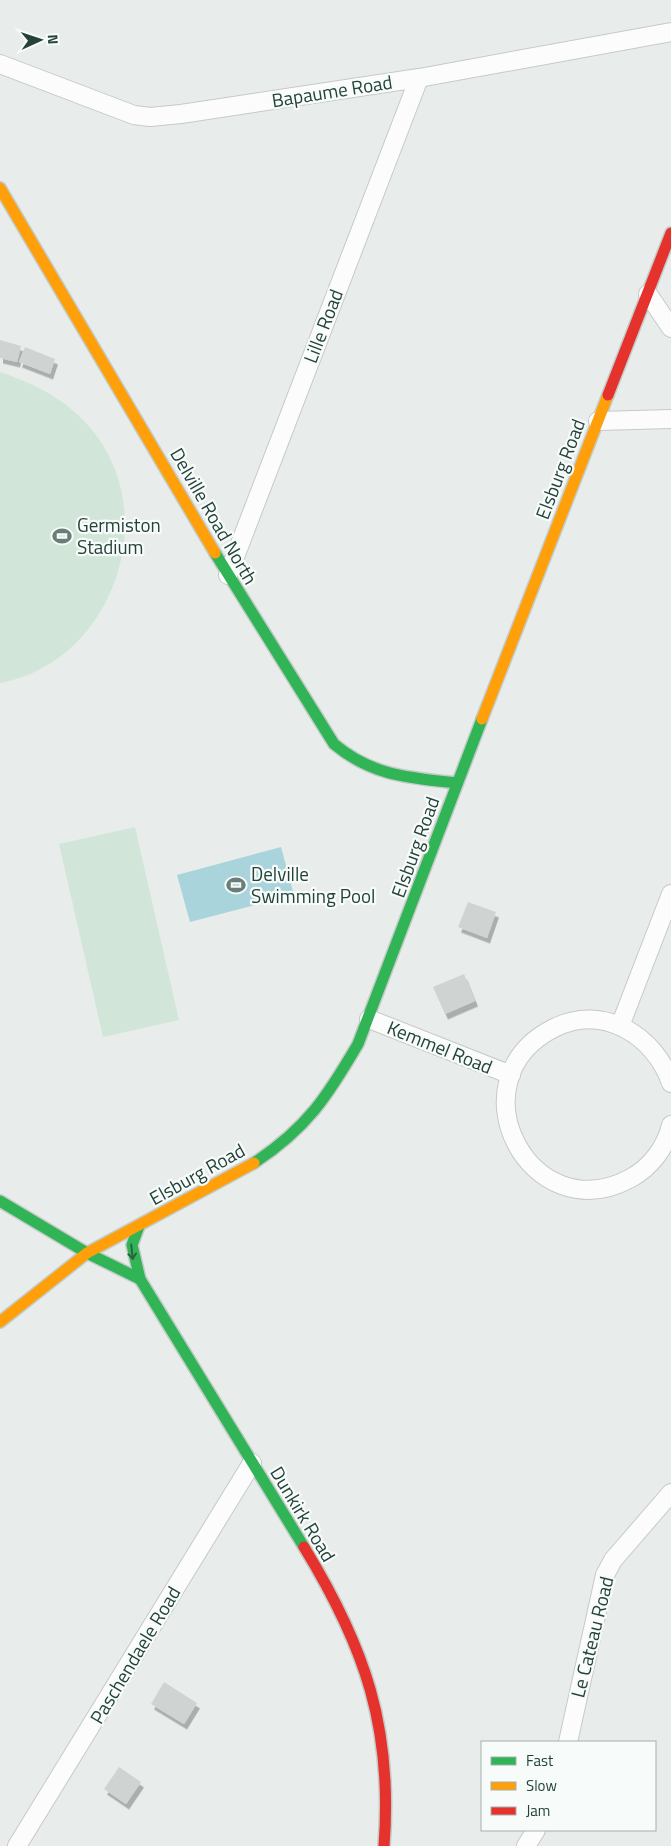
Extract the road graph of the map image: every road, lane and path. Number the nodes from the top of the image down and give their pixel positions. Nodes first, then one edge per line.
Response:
1 (671, 32) edge
2 (0, 64) edge
3 (419, 78) junction
4 (0, 188) edge
5 (671, 233) edge
6 (648, 294) junction
7 (671, 328) edge
8 (671, 420) edge
9 (598, 421) junction
10 (228, 575) junction
11 (457, 783) junction
12 (671, 894) edge
13 (369, 1019) junction
14 (620, 1026) junction
15 (511, 1075) junction
16 (671, 1083) edge
17 (671, 1129) edge
18 (0, 1201) edge
19 (139, 1226) junction
20 (87, 1253) junction
21 (140, 1279) junction
22 (0, 1322) edge
23 (252, 1463) junction
24 (671, 1493) edge
25 (568, 1741) edge
26 (535, 1831) edge
27 (18, 1846) edge
28 (384, 1846) edge
29 (526, 1846) edge

1 - 3 street, Bapaume Road
2 - 3 street, Bapaume Road
3 - 10 street, Lille Road
4 - 10 main road, Delville Road North
5 - 6 main road, Elsburg Road
6 - 7 street
6 - 9 main road, Elsburg Road
8 - 9 street
9 - 11 main road, Elsburg Road
10 - 11 main road, Delville Road North
11 - 13 main road, Elsburg Road
12 - 14 street
13 - 15 street, Kemmel Road
13 - 19 main road, Elsburg Road
14 - 15 street
14 - 16 street
15 - 17 street
18 - 20 main road
19 - 20 main road, Elsburg Road
19 -> 21 main road, Dunkirk Road
20 - 21 main road
20 - 22 main road, Elsburg Road
21 - 23 main road, Dunkirk Road
23 - 27 street, Paschendaele Road
23 - 28 main road, Dunkirk Road
24 - 25 street, Le Cateau Road
26 - 29 street

